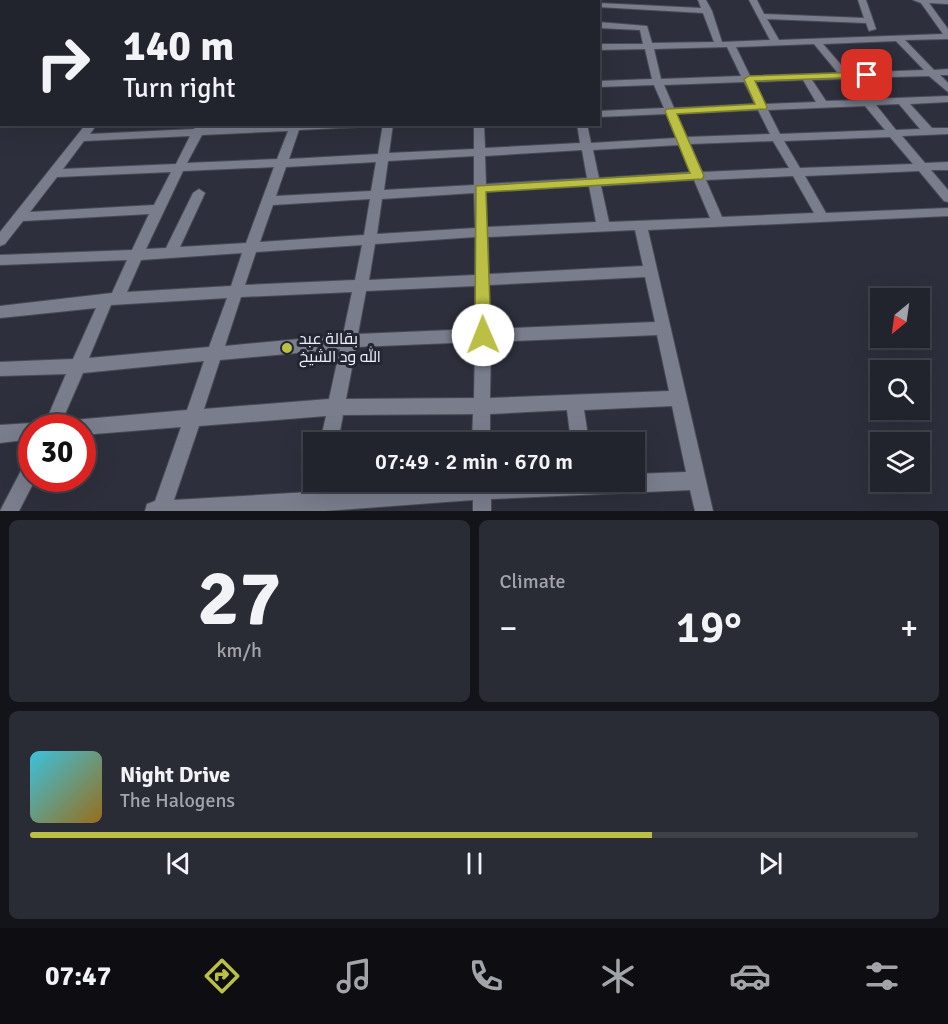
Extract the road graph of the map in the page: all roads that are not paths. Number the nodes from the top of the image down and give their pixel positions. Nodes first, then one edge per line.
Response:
1 (702, 0) edge
2 (753, 0) edge
3 (862, 0) edge
4 (916, 0) edge
5 (923, 0) edge
6 (948, 2) edge
7 (600, 5) edge
8 (642, 8) junction
9 (708, 11) junction
10 (762, 16) junction
11 (833, 19) junction
12 (869, 21) junction
13 (600, 25) edge
14 (644, 28) junction
15 (948, 35) edge
16 (898, 38) junction
17 (876, 39) junction
18 (840, 40) junction
19 (816, 41) junction
20 (776, 43) junction
21 (725, 45) junction
22 (600, 47) edge
23 (647, 47) junction
24 (948, 72) edge
25 (932, 73) junction
26 (845, 75) junction
27 (805, 76) junction
28 (749, 79) junction
29 (657, 81) junction
30 (600, 84) edge
31 (948, 89) edge
32 (948, 99) edge
33 (901, 100) junction
34 (866, 101) junction
35 (822, 103) junction
36 (762, 107) junction
37 (670, 111) junction
38 (600, 114) edge
39 (90, 126) edge
40 (295, 126) edge
41 (388, 126) edge
42 (479, 126) edge
43 (582, 126) edge
44 (199, 129) edge
45 (948, 131) edge
46 (892, 132) junction
47 (929, 132) junction
48 (81, 138) junction
49 (777, 138) junction
50 (684, 141) junction
51 (587, 146) junction
52 (479, 152) junction
53 (385, 156) junction
54 (283, 163) junction
55 (180, 166) junction
56 (948, 166) edge
57 (921, 167) junction
58 (54, 172) junction
59 (796, 172) junction
60 (698, 176) junction
61 (595, 182) junction
62 (480, 189) junction
63 (199, 193) dead end
64 (377, 195) junction
65 (948, 198) edge
66 (270, 201) junction
67 (158, 209) junction
68 (948, 212) edge
69 (18, 217) junction
70 (823, 218) junction
71 (718, 222) junction
72 (603, 226) junction
73 (641, 226) junction
74 (482, 232) junction
75 (370, 238) junction
76 (0, 241) edge
77 (251, 247) junction
78 (171, 252) junction
79 (136, 255) junction
80 (0, 260) edge
81 (650, 271) junction
82 (482, 281) junction
83 (360, 284) junction
84 (238, 290) junction
85 (111, 299) junction
86 (0, 312) edge
87 (664, 328) junction
88 (483, 335) junction
89 (349, 341) junction
90 (216, 352) junction
91 (77, 366) junction
92 (0, 369) edge
93 (679, 398) junction
94 (574, 401) junction
95 (335, 406) junction
96 (481, 406) junction
97 (57, 414) edge
98 (194, 416) junction
99 (96, 425) edge
100 (18, 432) edge
101 (331, 432) edge
102 (481, 432) edge
103 (579, 432) edge
104 (0, 434) edge
105 (698, 481) junction
106 (645, 482) edge
107 (19, 492) edge
108 (400, 492) edge
109 (482, 492) edge
110 (318, 498) edge
111 (9, 511) edge
112 (154, 511) edge
113 (161, 511) edge
114 (482, 511) edge
115 (704, 511) edge

1 - 9 street
2 - 10 street
3 - 12 street
4 - 5 street
5 - 6 street
5 - 15 street
7 - 8 street
8 - 9 street
8 - 14 street
9 - 21 street
10 - 11 street
10 - 20 street
11 - 12 street
11 - 18 street
12 - 17 street
13 - 14 street
14 - 23 street
15 - 16 street
16 - 17 street
16 - 25 street
17 - 18 street
18 - 19 street
19 - 20 street
19 - 26 street
20 - 21 street
21 - 23 street
21 - 28 street
22 - 23 street
23 - 29 street
24 - 25 street
25 - 26 street
25 - 31 street
26 - 27 street
26 - 34 street
27 - 28 street
27 - 35 street
28 - 29 street
28 - 36 street
29 - 30 street
29 - 37 street
32 - 33 street
33 - 34 street
33 - 47 street
34 - 35 street
34 - 46 street
35 - 36 street
36 - 37 street
36 - 49 street
37 - 38 street
37 - 50 street
39 - 48 street
40 - 44 street
40 - 54 street
41 - 53 street
42 - 52 street
43 - 51 street
44 - 48 street
44 - 55 street
45 - 47 street
46 - 47 street
46 - 49 street
46 - 57 street
48 - 58 street
49 - 50 street
49 - 59 street
50 - 51 street
50 - 60 street
51 - 52 street
51 - 61 street
52 - 53 street
52 - 62 street
53 - 54 street
53 - 64 street
54 - 55 street
54 - 66 street
55 - 58 street
55 - 67 street
56 - 57 street
57 - 59 street
57 - 65 street
58 - 69 street
59 - 60 street
59 - 70 street
60 - 61 street
60 - 71 street
61 - 62 street
61 - 72 street
62 - 64 street
62 - 74 street
63 - 78 street
64 - 66 street
64 - 75 street
66 - 77 street
67 - 69 street
67 - 79 street
68 - 70 street
69 - 76 street
70 - 71 street
71 - 73 street
72 - 73 street
72 - 74 street
73 - 81 street
74 - 75 street
74 - 82 street
75 - 77 street
75 - 83 street
77 - 78 street
77 - 84 street
78 - 79 street
79 - 80 street
79 - 85 street
81 - 82 street
81 - 87 street
82 - 83 street
82 - 88 street
83 - 84 street
83 - 89 street
84 - 85 street
84 - 90 street
85 - 86 street
85 - 91 street
87 - 88 street
87 - 93 street
88 - 89 street
88 - 96 street
89 - 90 street
89 - 95 street
90 - 91 street
90 - 98 street
91 - 92 street
91 - 97 street
93 - 94 street
93 - 105 street
94 - 96 street
94 - 103 street
95 - 96 street
95 - 98 street
95 - 101 street
96 - 102 street
98 - 99 street
98 - 113 street
100 - 104 street
105 - 106 street
105 - 115 street
107 - 111 street
108 - 110 street
109 - 114 street
110 - 113 street
112 - 113 street

